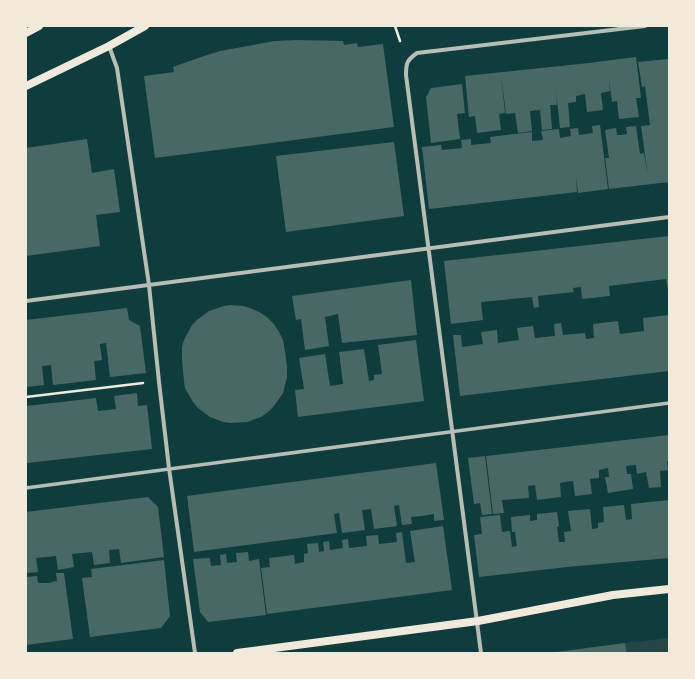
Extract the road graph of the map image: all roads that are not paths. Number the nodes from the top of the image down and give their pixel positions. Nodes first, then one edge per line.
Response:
1 (39, 26) edge
2 (146, 26) edge
3 (646, 26) edge
4 (26, 33) edge
5 (109, 46) junction
6 (26, 86) edge
7 (669, 216) edge
8 (429, 248) junction
9 (149, 285) junction
10 (26, 301) edge
11 (669, 403) edge
12 (452, 432) junction
13 (169, 468) junction
14 (26, 488) edge
15 (669, 589) edge
16 (478, 620) junction
17 (195, 653) edge
18 (237, 653) edge
19 (482, 653) edge

1 - 4 main road
2 - 5 main road
3 - 8 street
5 - 6 main road
5 - 9 street
7 - 8 street
8 - 9 street
8 - 12 street
9 - 10 street
9 - 13 street
11 - 12 street
12 - 13 street
12 - 16 street
13 - 14 street
13 - 17 street
15 - 16 main road
16 - 18 main road
16 - 19 street

